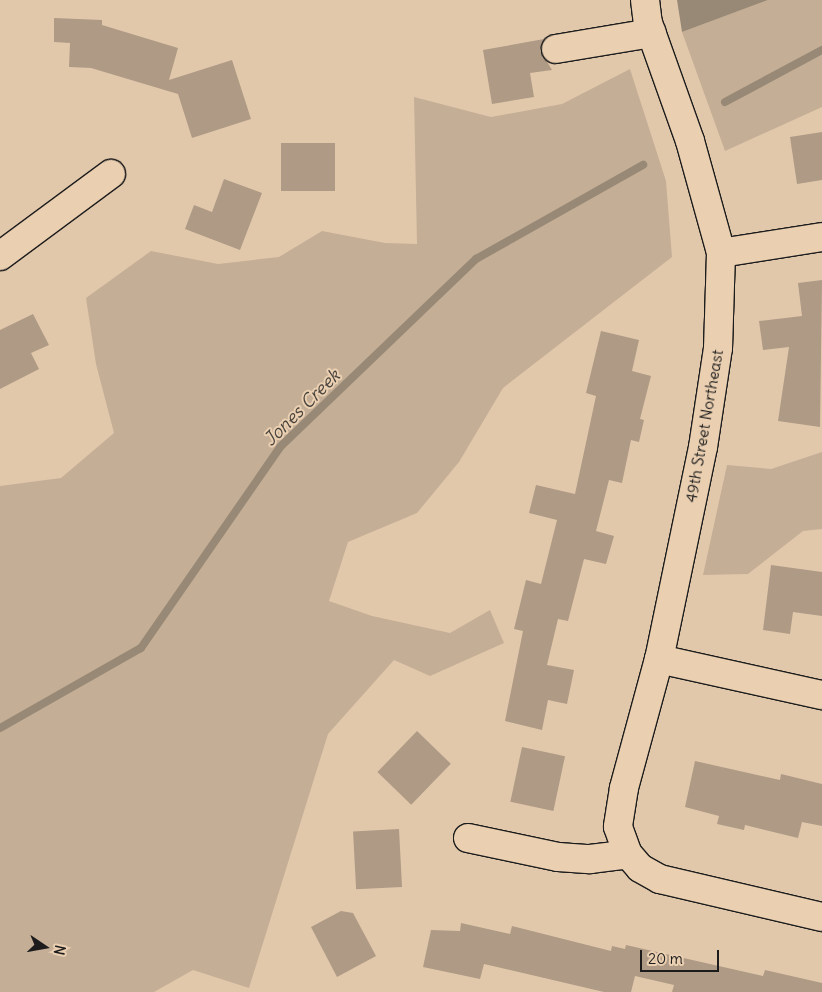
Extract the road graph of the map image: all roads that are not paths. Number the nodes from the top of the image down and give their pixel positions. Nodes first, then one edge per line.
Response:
1 (645, 0) edge
2 (652, 33) junction
3 (556, 49) dead end
4 (112, 174) dead end
5 (822, 237) edge
6 (720, 253) junction
7 (0, 256) edge
8 (659, 659) junction
9 (822, 695) edge
10 (468, 838) dead end
11 (628, 854) junction
12 (822, 916) edge

1 - 2 street, 49th Street Northeast
2 - 3 street
2 - 6 street, 49th Street Northeast
4 - 7 street
5 - 6 street
6 - 8 street, 49th Street Northeast
8 - 9 street
8 - 11 street, 49th Street Northeast
10 - 11 street
11 - 12 street

